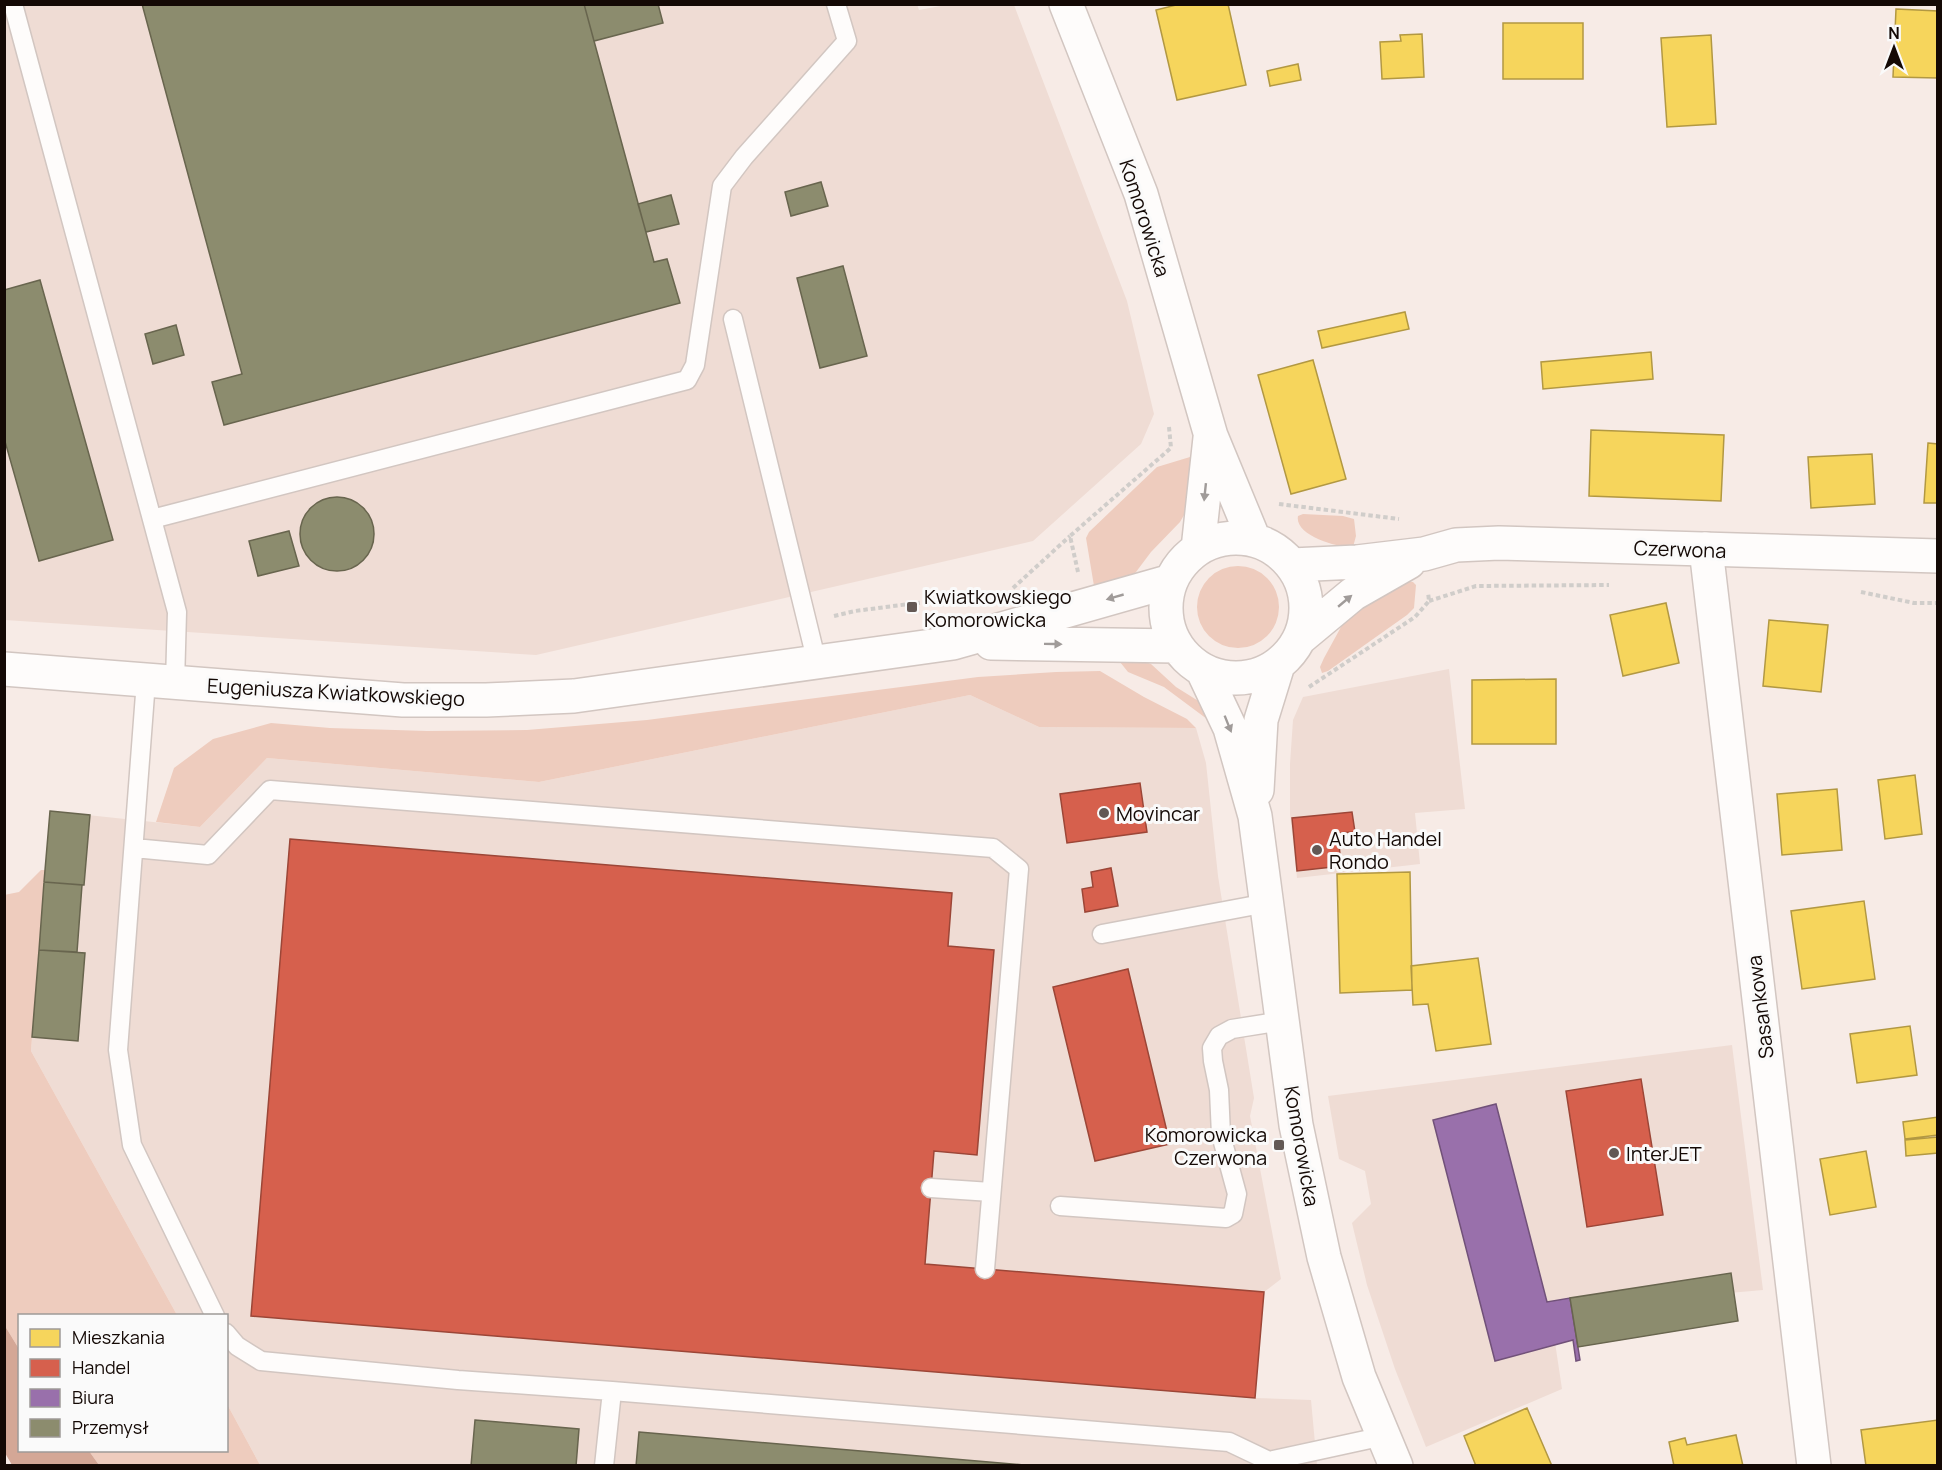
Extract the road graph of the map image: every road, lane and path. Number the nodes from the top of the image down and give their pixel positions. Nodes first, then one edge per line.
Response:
1 (12, 4) edge
2 (837, 4) edge
3 (1066, 4) edge
4 (733, 319) dead end
5 (1211, 436) junction
6 (152, 519) junction
7 (1070, 536) dead end
8 (1254, 540) junction
9 (1198, 549) junction
10 (1706, 549) junction
11 (1424, 554) junction
12 (1938, 556) edge
13 (1292, 565) junction
14 (1171, 581) junction
15 (1021, 589) dead end
16 (987, 594) dead end
17 (807, 623) junction
18 (1300, 638) junction
19 (953, 642) junction
20 (1176, 646) junction
21 (817, 663) junction
22 (1278, 665) junction
23 (4, 669) edge
24 (1203, 671) junction
25 (161, 682) junction
26 (1256, 816) junction
27 (134, 848) junction
28 (1267, 903) junction
29 (1102, 934) dead end
30 (1282, 1021) junction
31 (931, 1188) dead end
32 (991, 1192) junction
33 (1060, 1206) dead end
34 (985, 1269) dead end
35 (214, 1314) edge
36 (228, 1336) edge
37 (612, 1391) junction
38 (1384, 1436) junction
39 (1271, 1463) edge
40 (604, 1466) edge
41 (1396, 1466) edge
42 (1814, 1466) edge

1 - 6 lane
2 - 6 lane
3 - 5 street, Komorowicka
4 - 17 lane
5 - 8 street, Komorowicka
5 -> 9 street, Komorowicka
6 - 25 lane
7 - 15 path
8 - 9 street
8 - 13 street
9 - 14 street
10 - 11 street, Czerwona
10 - 12 street, Czerwona
10 - 42 street, Sasankowa
11 - 13 street, Czerwona
18 -> 11 street, Czerwona
13 - 18 street
14 -> 19 street, Eugeniusza Kwiatkowskiego
14 - 20 street
16 - 17 path
17 - 21 lane
18 - 22 street
19 -> 20 street, Eugeniusza Kwiatkowskiego
19 - 21 street, Eugeniusza Kwiatkowskiego
20 - 24 street
21 - 25 street, Eugeniusza Kwiatkowskiego
22 - 24 street
22 - 26 street, Komorowicka
23 - 25 street, Eugeniusza Kwiatkowskiego
24 -> 26 street, Komorowicka
25 - 27 lane
26 - 28 street, Komorowicka
27 - 32 lane
27 - 35 lane
28 - 29 lane
28 - 30 street, Komorowicka
30 - 33 lane
30 - 38 street, Komorowicka
31 - 32 lane
32 - 34 lane
36 - 37 lane
37 - 39 lane
37 - 40 lane
38 - 39 lane
38 - 41 street, Komorowicka

